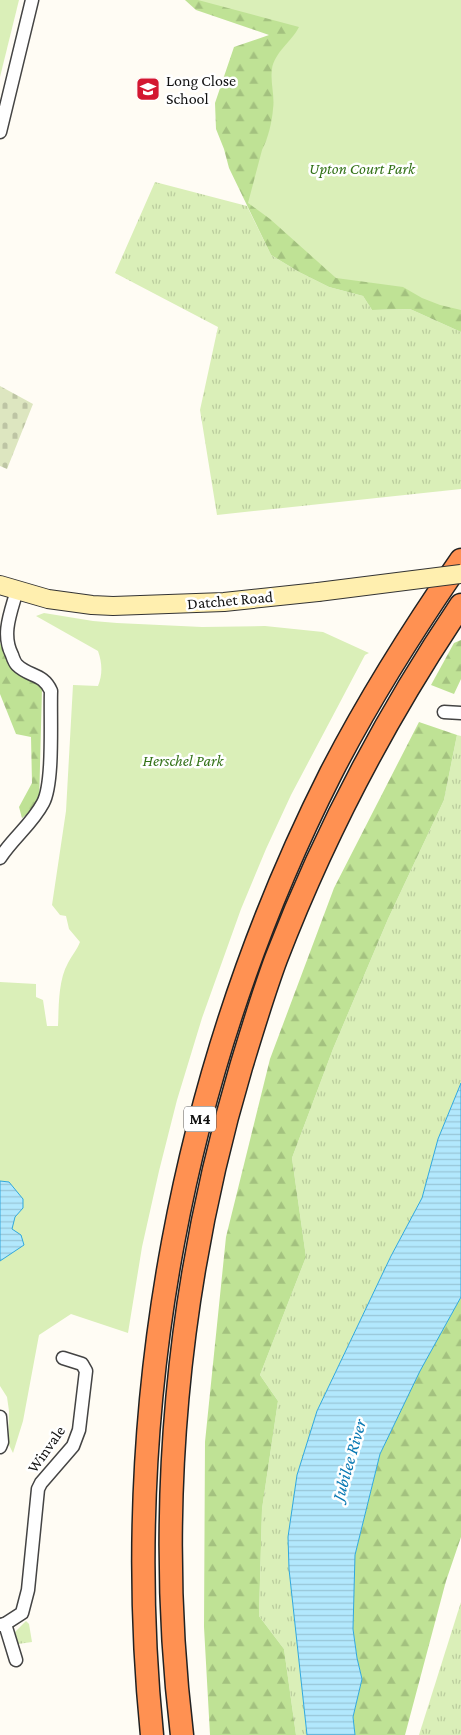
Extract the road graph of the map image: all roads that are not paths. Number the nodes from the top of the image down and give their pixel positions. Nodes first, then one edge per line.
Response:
1 (32, 0) edge
2 (0, 132) edge
3 (461, 560) edge
4 (461, 574) edge
5 (0, 585) edge
6 (17, 590) junction
7 (461, 605) edge
8 (444, 712) dead end
9 (461, 713) edge
10 (0, 858) edge
11 (63, 1358) dead end
12 (0, 1418) edge
13 (0, 1447) edge
14 (3, 1625) edge
15 (16, 1660) dead end
16 (152, 1735) edge
17 (182, 1735) edge

1 - 2 street
3 - 16 highway, M4
4 - 6 main road, Datchet Road, bridge
5 - 6 main road, Datchet Road
6 - 10 street
7 - 17 highway, M4
8 - 9 street
11 - 14 street, Winvale
12 - 13 street
14 - 15 street, Winvale

